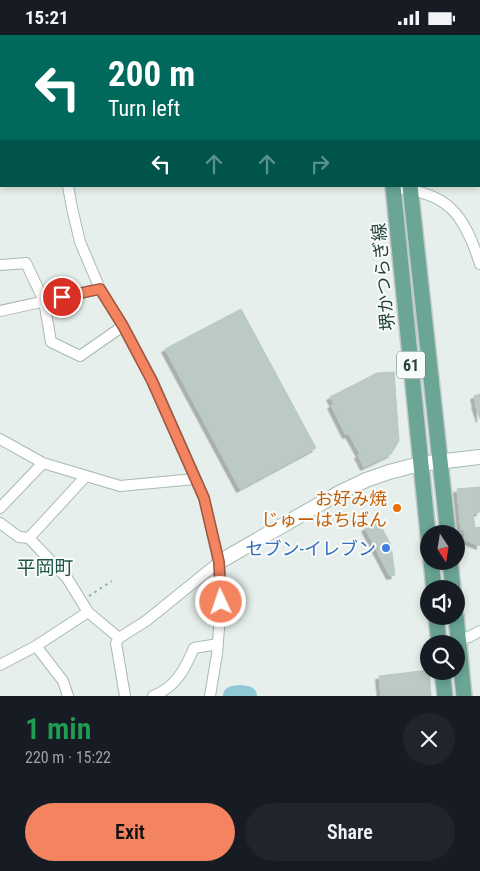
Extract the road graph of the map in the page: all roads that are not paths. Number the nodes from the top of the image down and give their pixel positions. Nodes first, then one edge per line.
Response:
1 (68, 187) edge
2 (393, 187) edge
3 (411, 188) edge
4 (480, 264) edge
5 (0, 265) edge
6 (100, 289) junction
7 (44, 301) junction
8 (0, 311) edge
9 (123, 326) junction
10 (0, 439) edge
11 (480, 457) edge
12 (440, 462) junction
13 (43, 463) junction
14 (420, 464) junction
15 (86, 476) junction
16 (195, 479) junction
17 (0, 508) edge
18 (0, 523) edge
19 (427, 525) edge
20 (447, 525) edge
21 (29, 538) junction
22 (219, 562) junction
23 (88, 612) junction
24 (480, 631) edge
25 (119, 638) junction
26 (465, 638) edge
27 (218, 643) junction
28 (36, 646) junction
29 (0, 665) edge
30 (443, 680) edge
31 (462, 680) edge
32 (68, 696) edge
33 (125, 696) edge
34 (153, 696) edge
35 (210, 696) edge
36 (445, 696) edge
37 (464, 696) edge

1 - 6 street
2 - 3 street
2 - 14 main road, 堺かつらぎ線 / 61
3 - 4 street
3 - 12 main road, 堺かつらぎ線 / 61
5 - 7 street
6 - 7 street
6 - 9 street
7 - 8 street
7 - 9 street
9 - 16 street
10 - 13 street
11 - 12 street
12 - 14 street
12 - 20 main road, 堺かつらぎ線 / 61
13 - 15 street
13 - 17 street
14 - 19 main road, 堺かつらぎ線 / 61
14 - 22 street
15 - 16 street
15 - 21 street
16 - 22 street
18 - 21 street
21 - 23 street
22 - 25 street
22 - 27 street
23 - 25 street
23 - 28 street
24 - 26 street
25 - 33 street
27 - 34 street
27 - 35 street
28 - 29 street
28 - 32 street
30 - 36 main road
31 - 37 main road

